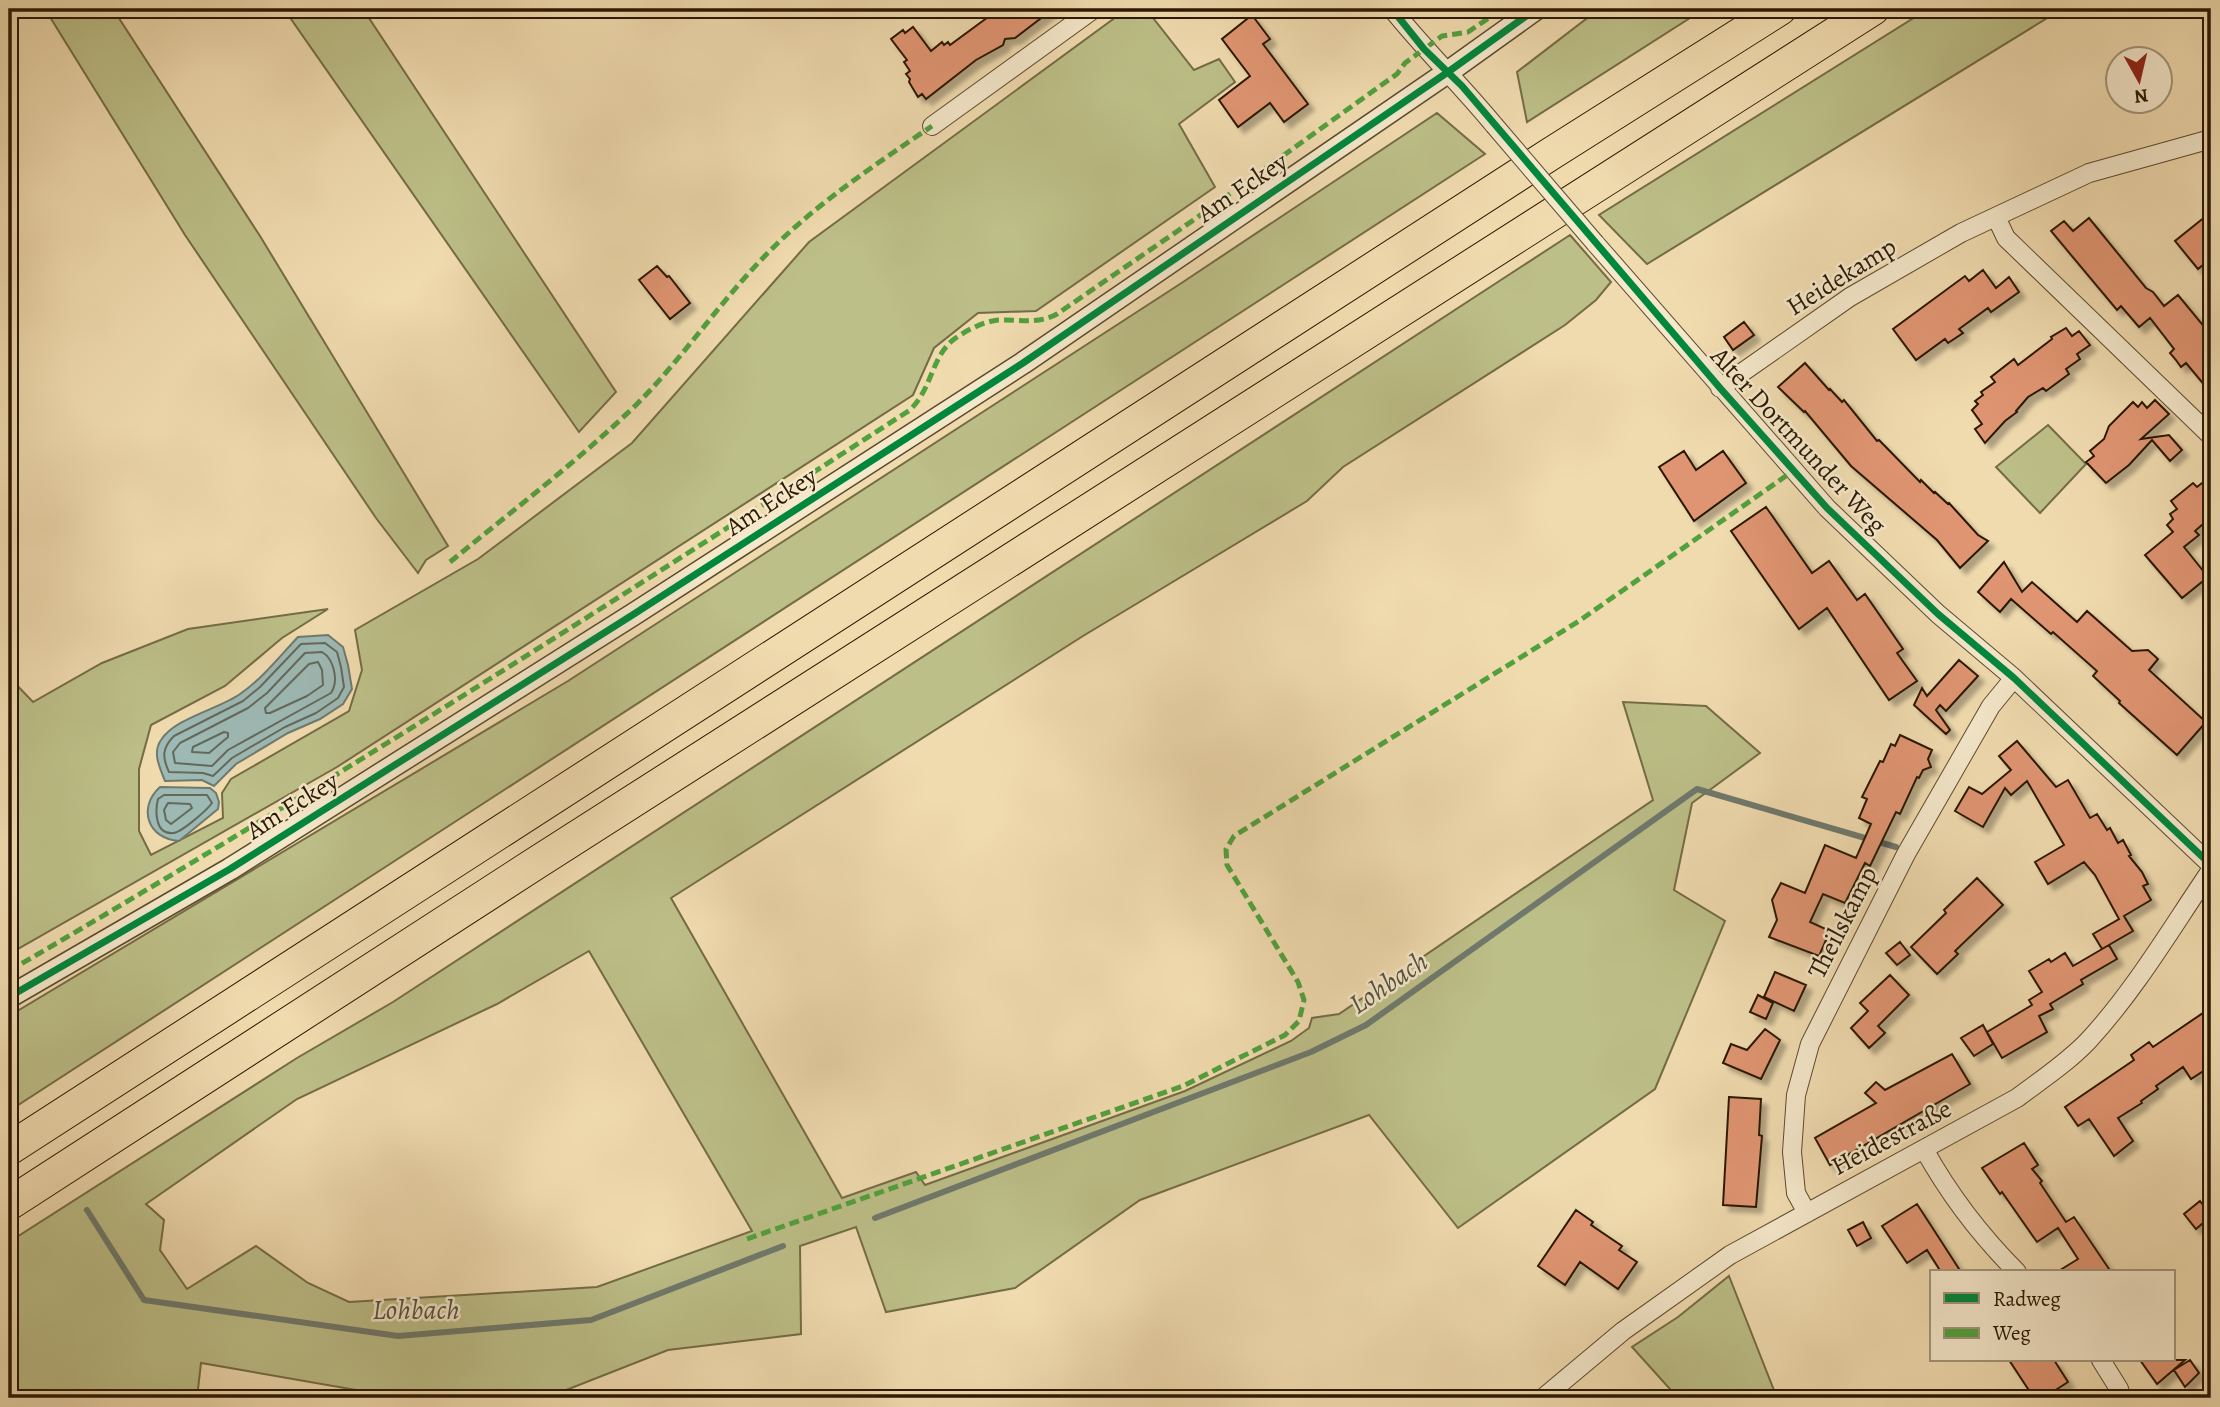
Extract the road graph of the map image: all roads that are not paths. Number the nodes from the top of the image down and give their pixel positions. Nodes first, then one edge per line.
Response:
1 (1094, 9) edge
2 (1392, 9) edge
3 (1536, 9) edge
4 (1780, 9) edge
5 (1872, 9) edge
6 (1448, 72) junction
7 (932, 127) dead end
8 (2211, 139) edge
9 (1996, 217) junction
10 (1720, 388) junction
11 (2211, 436) edge
12 (2014, 678) junction
13 (2211, 867) edge
14 (9, 997) edge
15 (9, 1149) edge
16 (1924, 1149) junction
17 (9, 1204) edge
18 (1807, 1213) junction
19 (2015, 1270) edge
20 (2102, 1362) edge
21 (1544, 1398) edge
22 (2121, 1398) edge

1 - 7 street
2 - 6 street, Alter Dortmunder Weg
3 - 6 street, Am Eckey
4 - 15 highway
5 - 17 highway
6 - 10 street, Alter Dortmunder Weg, bridge
6 - 14 street, Am Eckey
8 - 9 street, Heidekamp
9 - 10 street, Heidekamp
9 - 11 street
10 - 12 street, Alter Dortmunder Weg
12 - 13 street, Alter Dortmunder Weg
12 - 18 street, Theilskamp
13 - 16 street, Heidestraße
16 - 18 street, Heidestraße
16 - 19 street
18 - 21 street, Heidestraße
20 - 22 street

